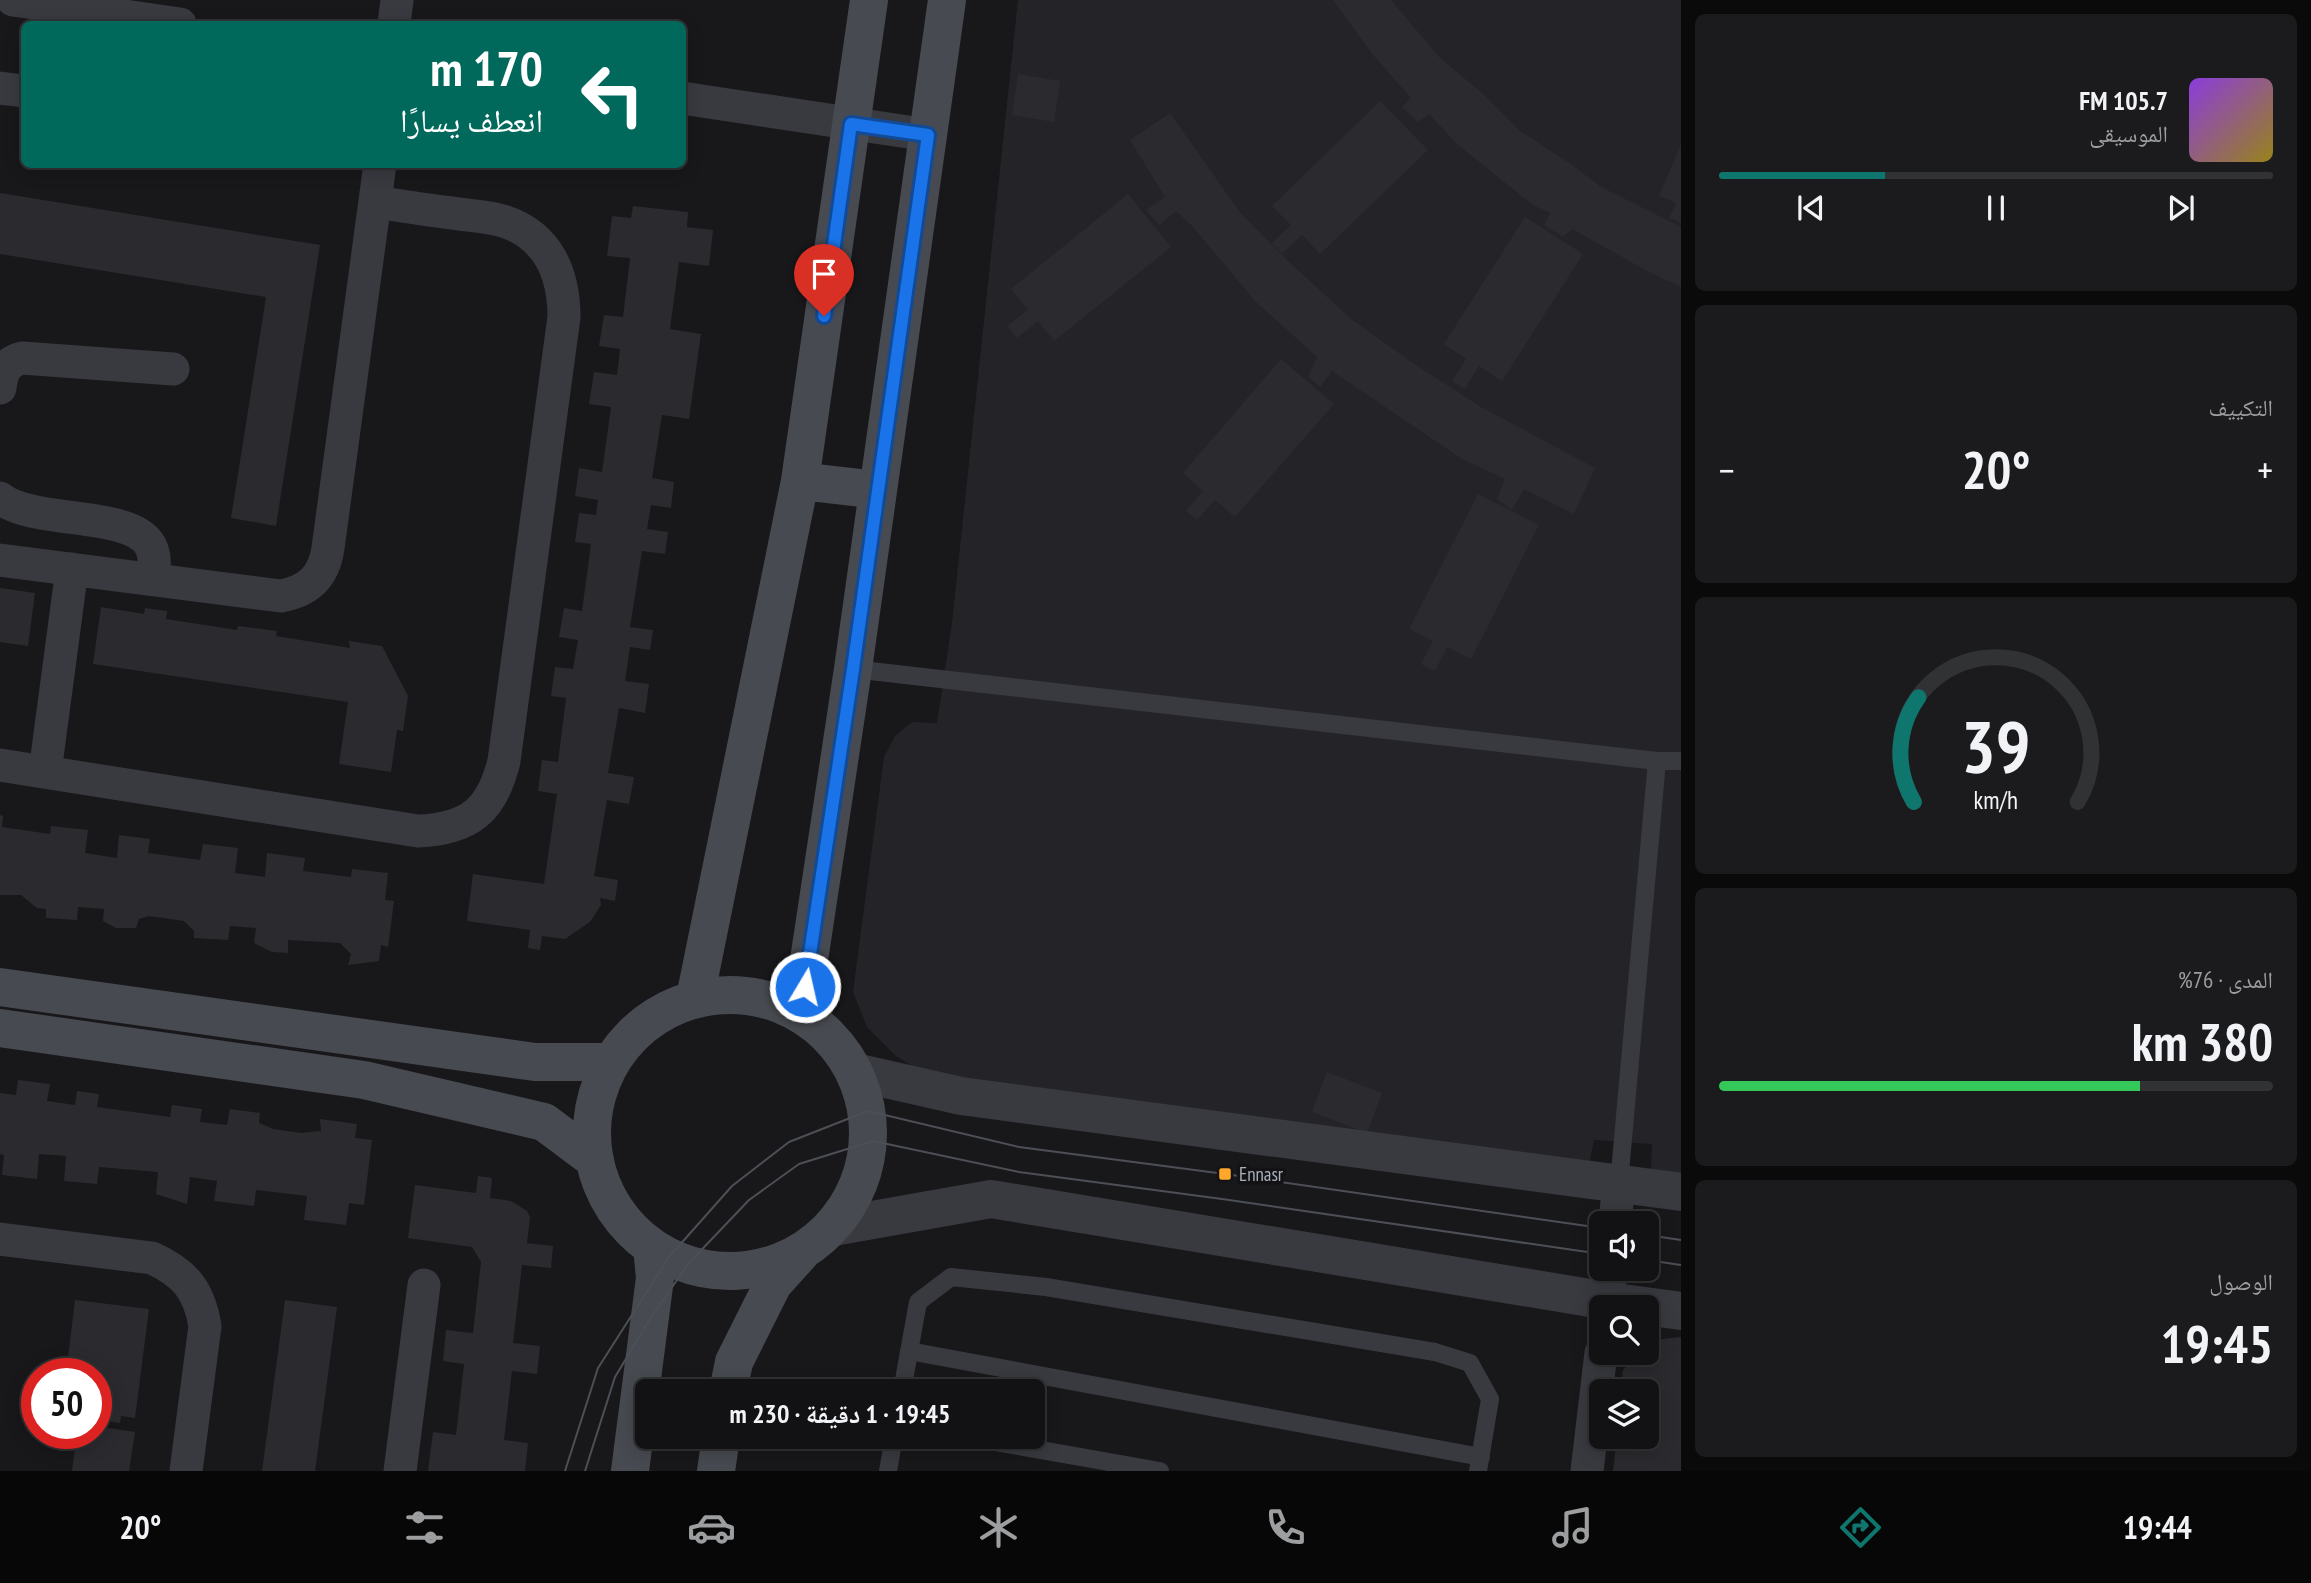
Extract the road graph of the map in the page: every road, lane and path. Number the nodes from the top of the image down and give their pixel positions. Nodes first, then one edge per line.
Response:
1 (13, 0) edge
2 (397, 0) edge
3 (869, 0) edge
4 (947, 0) edge
5 (159, 21) edge
6 (394, 21) edge
7 (0, 88) edge
8 (21, 91) edge
9 (686, 99) edge
10 (851, 124) junction
11 (928, 135) junction
12 (380, 168) edge
13 (376, 202) junction
14 (173, 369) dead end
15 (0, 388) edge
16 (800, 481) junction
17 (878, 490) junction
18 (0, 498) edge
19 (0, 560) edge
20 (72, 569) junction
21 (153, 579) junction
22 (853, 669) junction
23 (1657, 761) junction
24 (1681, 761) edge
25 (0, 765) edge
26 (45, 772) junction
27 (0, 987) edge
28 (695, 998) junction
29 (801, 1013) junction
30 (0, 1028) edge
31 (610, 1062) junction
32 (855, 1072) junction
33 (594, 1160) junction
34 (1619, 1183) junction
35 (1681, 1192) edge
36 (1616, 1211) edge
37 (833, 1227) junction
38 (0, 1239) edge
39 (652, 1247) junction
40 (803, 1251) junction
41 (424, 1285) dead end
42 (1608, 1292) edge
43 (1681, 1311) edge
44 (909, 1351) junction
45 (1600, 1365) edge
46 (730, 1379) edge
47 (904, 1379) edge
48 (719, 1449) edge
49 (892, 1449) edge
50 (1035, 1449) edge
51 (1480, 1464) edge
52 (186, 1471) edge
53 (400, 1471) edge
54 (631, 1471) edge
55 (716, 1471) edge
56 (888, 1471) edge
57 (1160, 1471) edge
58 (1587, 1471) edge

1 - 5 street
2 - 6 street
3 - 10 main road
4 - 11 main road
7 - 8 street
9 - 10 street
10 - 11 street
10 - 16 main road
11 - 17 main road
12 - 13 street
13 - 21 street
13 - 26 street
14 - 15 street
16 - 17 main road
16 - 28 main road
17 - 22 main road
18 - 21 street
19 - 20 street
20 - 21 street
20 - 26 street
22 - 23 lane
22 - 29 main road
23 - 24 lane
23 - 34 lane
25 - 26 street
27 - 31 main road
28 - 29 main road
28 - 31 main road
29 - 32 main road
30 - 33 main road
31 - 33 main road
32 - 34 street
32 - 37 main road
33 - 39 main road
34 - 35 street
34 - 36 street
37 - 40 main road
37 - 42 street
38 - 52 street
39 - 40 main road
39 - 54 main road
40 - 46 main road
41 - 53 street
42 - 43 street
44 - 47 lane
44 - 51 lane
44 - 51 lane
45 - 58 street
48 - 55 main road
49 - 56 lane
50 - 57 lane

